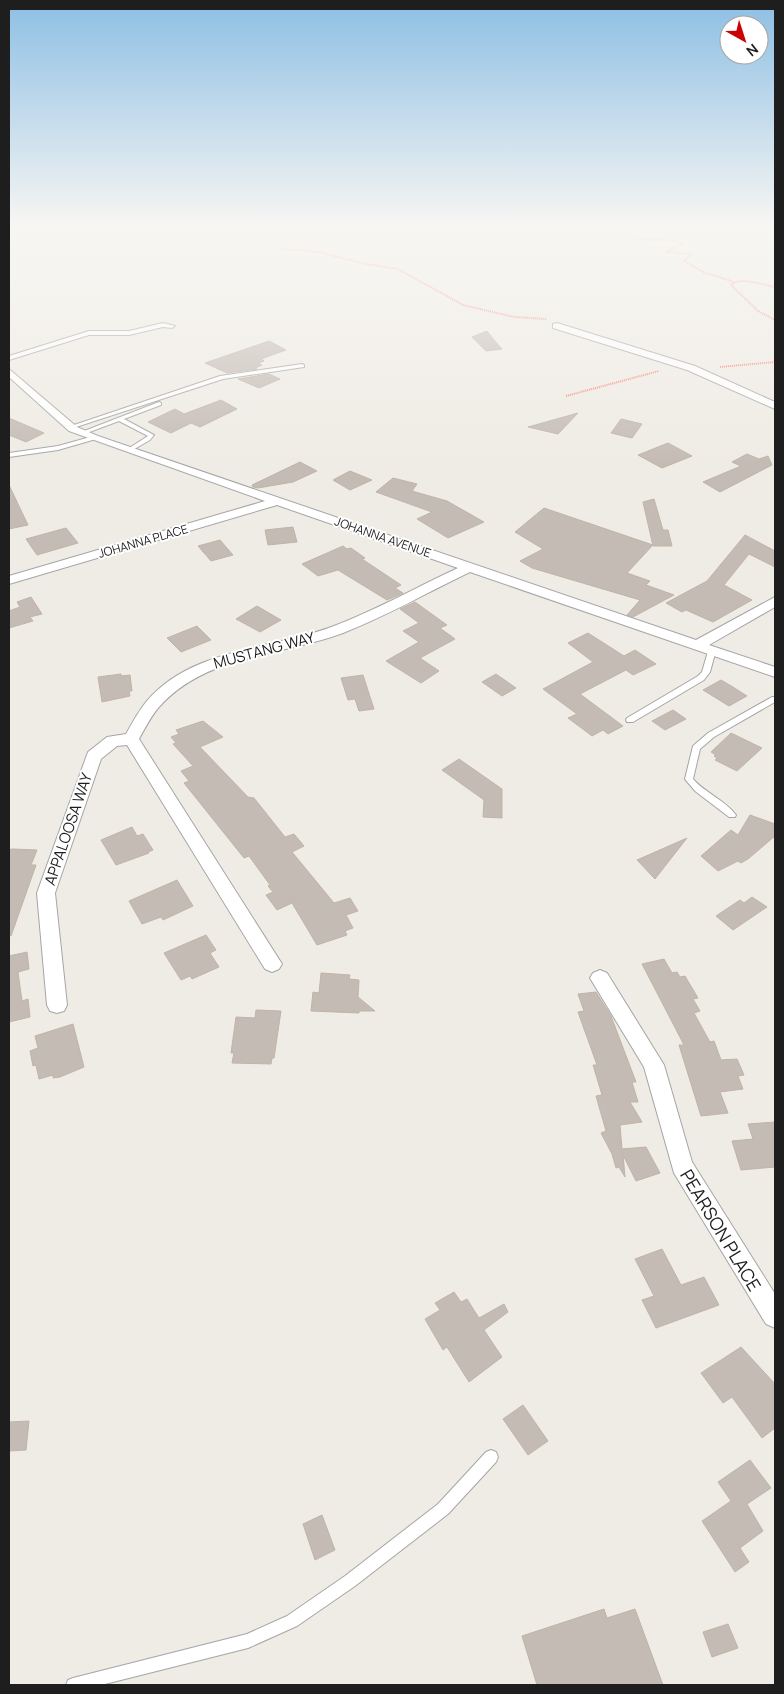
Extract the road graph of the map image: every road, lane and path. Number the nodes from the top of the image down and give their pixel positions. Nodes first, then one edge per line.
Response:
1 (468, 306) edge
2 (753, 306) edge
3 (775, 320) edge
4 (172, 326) dead end
5 (557, 326) joint
6 (9, 358) edge
7 (302, 366) dead end
8 (9, 372) edge
9 (203, 388) dead end
10 (775, 406) edge
11 (120, 419) junction
12 (76, 430) junction
13 (94, 438) junction
14 (129, 450) junction
15 (9, 455) edge
16 (278, 501) junction
17 (470, 567) junction
18 (9, 580) edge
19 (775, 601) edge
20 (705, 648) junction
21 (775, 672) edge
22 (775, 699) edge
23 (630, 720) dead end
24 (131, 738) junction
25 (732, 815) dead end
26 (272, 964) dead end
27 (600, 978) dead end
28 (57, 1005) dead end
29 (775, 1316) edge
30 (491, 1457) dead end
31 (73, 1685) edge

1 - 5 path
2 - 3 path
4 - 6 lane
5 - 10 street
7 - 12 lane
8 - 12 street, JOHANNA AVENUE
9 - 11 lane
11 - 12 lane
11 - 14 lane
12 - 13 street, JOHANNA AVENUE
13 - 14 street, JOHANNA AVENUE
13 - 15 lane
14 - 16 street, JOHANNA AVENUE
16 - 17 street, JOHANNA AVENUE
16 - 18 street, JOHANNA PLACE
17 - 20 street, JOHANNA AVENUE
17 - 24 street, MUSTANG WAY
19 - 20 street
20 - 21 street, JOHANNA AVENUE
20 - 23 lane
22 - 25 lane
24 - 26 street
24 - 28 street, APPALOOSA WAY
27 - 29 street, PEARSON PLACE
30 - 31 lane

